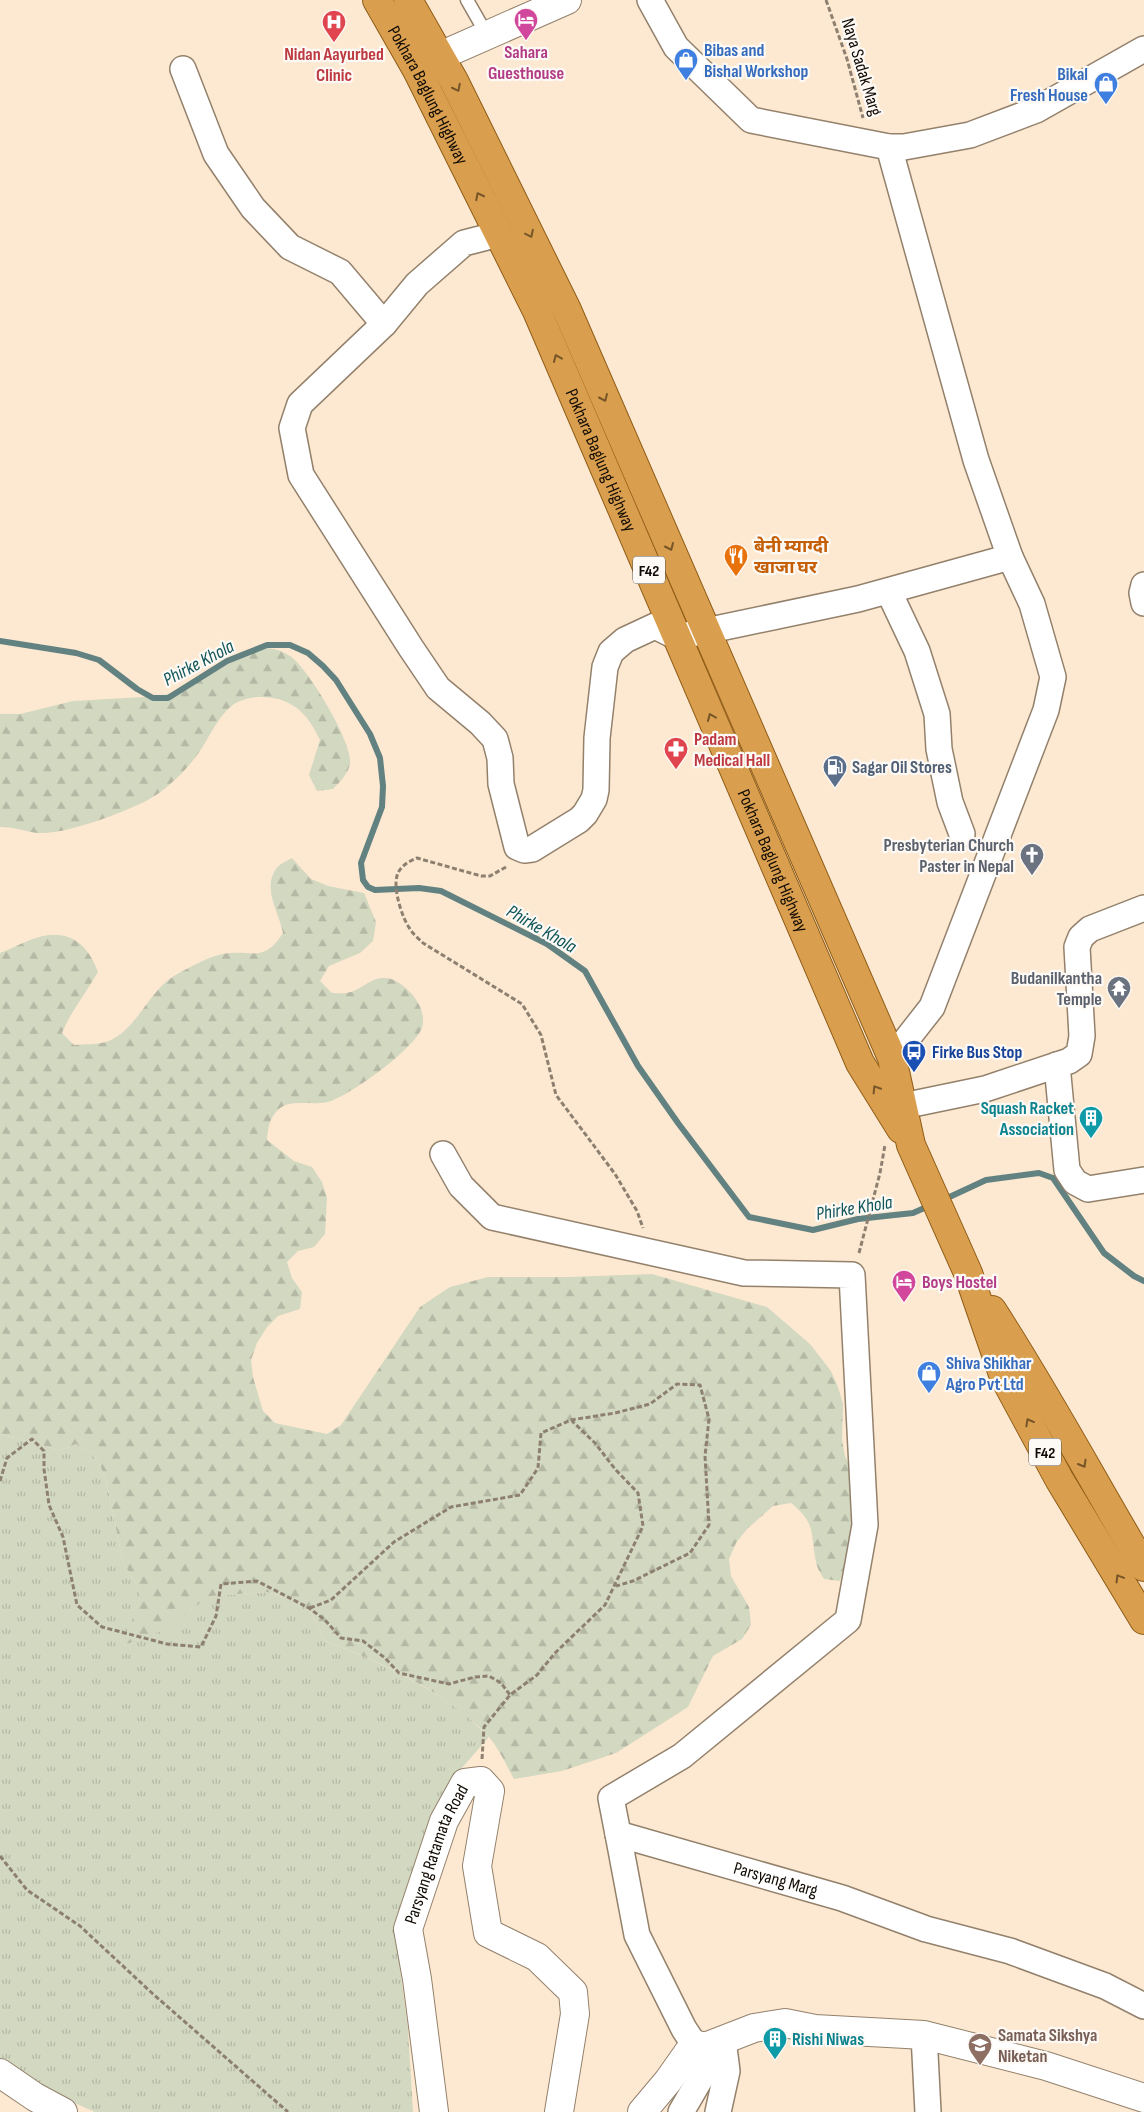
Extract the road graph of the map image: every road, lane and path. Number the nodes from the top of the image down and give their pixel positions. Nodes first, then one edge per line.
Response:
1 (377, 0) edge
2 (408, 0) edge
3 (467, 0) edge
4 (567, 0) edge
5 (650, 0) edge
6 (826, 0) edge
7 (487, 35) junction
8 (1144, 48) edge
9 (440, 56) junction
10 (183, 69) dead end
11 (880, 145) junction
12 (499, 234) junction
13 (384, 324) junction
14 (1010, 557) junction
15 (1144, 585) edge
16 (889, 592) junction
17 (1144, 603) edge
18 (707, 630) junction
19 (678, 637) junction
20 (962, 834) dead end
21 (524, 850) junction
22 (1144, 908) edge
23 (892, 1058) junction
24 (1057, 1065) junction
25 (903, 1106) junction
26 (911, 1145) junction
27 (443, 1154) dead end
28 (880, 1173) dead end
29 (1144, 1180) edge
30 (859, 1251) dead end
31 (652, 1252) junction
32 (968, 1273) junction
33 (571, 1420) junction
34 (0, 1481) edge
35 (1144, 1567) edge
36 (616, 1586) junction
37 (309, 1608) junction
38 (1144, 1620) edge
39 (510, 1695) junction
40 (481, 1781) junction
41 (618, 1834) junction
42 (0, 1856) edge
43 (1144, 2006) edge
44 (924, 2035) junction
45 (723, 2040) junction
46 (694, 2044) junction
47 (0, 2073) edge
48 (1144, 2098) edge
49 (63, 2112) edge
50 (288, 2112) edge
51 (434, 2112) edge
52 (559, 2112) edge
53 (642, 2112) edge
54 (681, 2112) edge
55 (718, 2112) edge
56 (928, 2112) edge

12 -> 1 highway, Pokhara Baglung Highway / F42
2 - 9 highway, Pokhara Baglung Highway / F42
3 - 7 lane
4 - 7 street
5 - 11 street
6 - 11 path, Naya Sadak Marg
7 - 9 street
8 - 11 street
9 -> 18 highway, Pokhara Baglung Highway / F42
10 - 13 street
11 - 14 street
12 - 13 street
19 -> 12 highway, Pokhara Baglung Highway / F42
13 - 21 street
14 - 16 street
14 - 23 street
15 - 17 street
16 - 18 street
16 - 20 street
18 - 19 street
18 - 23 highway, Pokhara Baglung Highway / F42
19 - 21 street
26 -> 19 highway, Pokhara Baglung Highway / F42
21 - 31 path
22 - 24 street
23 - 25 highway, Pokhara Baglung Highway / F42
24 - 25 street
24 - 29 street
25 - 26 highway, F42
26 - 32 highway, F42
27 - 31 street
28 - 30 path
31 - 41 street
32 -> 35 highway, F42
38 -> 32 highway, F42
33 - 36 path
33 - 36 path
33 - 37 path
34 - 37 path
36 - 39 path
37 - 39 path
39 - 40 path
40 - 51 street, Parsyang Ratamata Road
40 - 52 street, Parsyang Ratamata Road
41 - 43 street, Parsyang Marg
41 - 46 street
42 - 50 path
44 - 45 street
44 - 48 street
44 - 56 street
45 - 46 street
45 - 54 street
45 - 55 street
46 - 53 street
47 - 49 street

